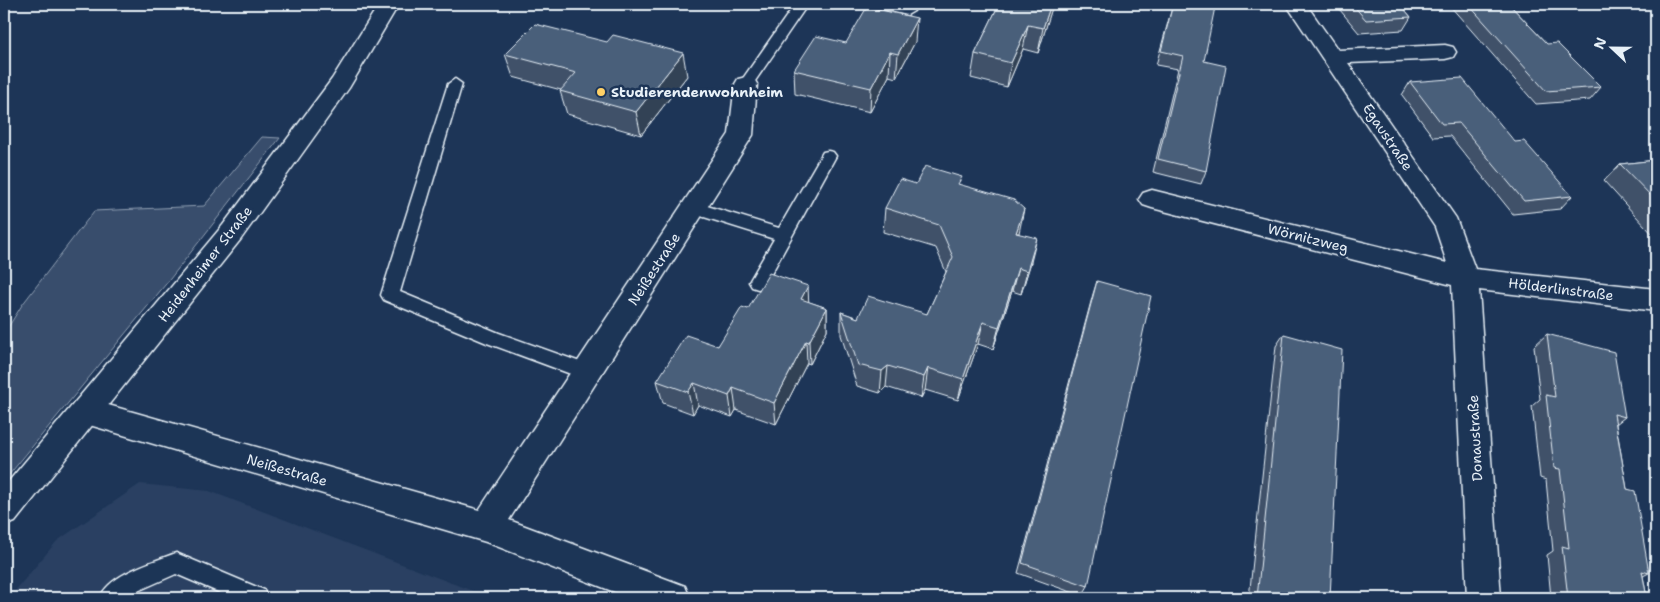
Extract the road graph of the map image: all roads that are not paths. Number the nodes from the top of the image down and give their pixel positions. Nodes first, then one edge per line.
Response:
1 (389, 4) edge
2 (801, 4) edge
3 (879, 4) edge
4 (1296, 4) edge
5 (908, 10) dead end
6 (1445, 52) dead end
7 (1333, 57) junction
8 (455, 84) dead end
9 (746, 84) joint
10 (828, 156) dead end
11 (1152, 199) dead end
12 (694, 208) junction
13 (784, 236) junction
14 (1465, 278) junction
15 (758, 282) dead end
16 (1656, 300) edge
17 (588, 372) junction
18 (87, 412) junction
19 (4, 511) edge
20 (486, 527) junction
21 (111, 598) edge
22 (256, 598) edge
23 (669, 598) edge
24 (1484, 598) edge

1 - 18 street, Heidenheimer Straße
2 - 9 lane, Neißestraße
3 - 5 lane
4 - 7 street, Egaustraße
6 - 7 street
7 - 14 street, Egaustraße
8 - 17 lane
9 - 12 street, Neißestraße
10 - 13 lane
11 - 14 street, Wörnitzweg
12 - 13 lane
12 - 17 street, Neißestraße
13 - 15 lane
14 - 16 street, Hölderlinstraße
14 - 24 street, Donaustraße
17 - 20 street, Neißestraße
18 - 19 street, Heidenheimer Straße
18 - 20 street, Neißestraße
20 - 23 street, Neißestraße
21 - 22 lane

